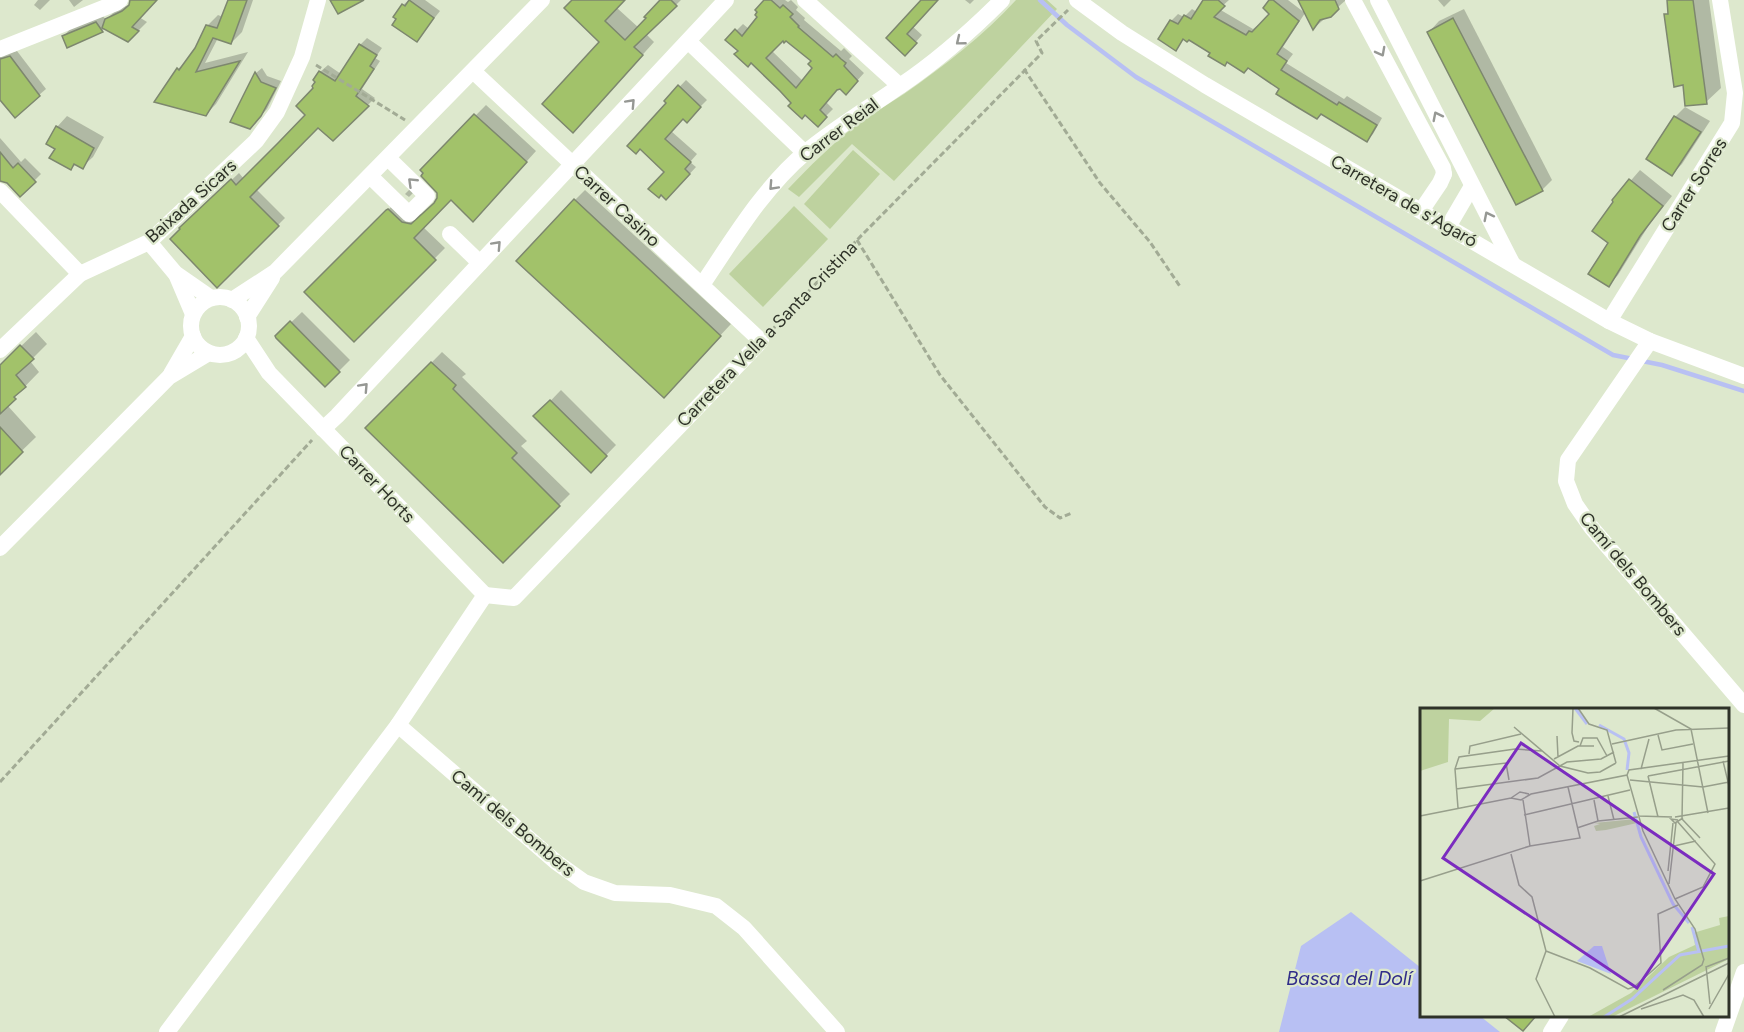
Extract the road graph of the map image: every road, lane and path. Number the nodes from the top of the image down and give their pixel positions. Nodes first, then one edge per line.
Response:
1 (120, 0) edge
2 (543, 0) edge
3 (726, 0) edge
4 (805, 0) edge
5 (1002, 0) edge
6 (1353, 0) edge
7 (1378, 0) edge
8 (1720, 0) edge
9 (316, 1) edge
10 (1074, 4) edge
11 (688, 42) junction
12 (0, 49) edge
13 (302, 57) junction
14 (1024, 69) junction
15 (473, 71) junction
16 (900, 86) junction
17 (418, 127) junction
18 (805, 153) junction
19 (388, 158) junction
20 (573, 165) junction
21 (1464, 169) junction
22 (1444, 174) junction
23 (370, 176) junction
24 (1472, 186) junction
25 (0, 191) edge
26 (1421, 211) junction
27 (1448, 227) junction
28 (450, 234) dead end
29 (857, 240) junction
30 (149, 242) junction
31 (480, 263) junction
32 (1512, 263) junction
33 (275, 272) junction
34 (175, 273) junction
35 (80, 274) junction
36 (702, 285) junction
37 (1180, 288) dead end
38 (211, 298) junction
39 (232, 300) junction
40 (193, 314) junction
41 (247, 317) junction
42 (1609, 321) junction
43 (193, 336) junction
44 (246, 338) junction
45 (761, 341) junction
46 (1648, 344) junction
47 (0, 350) edge
48 (233, 352) junction
49 (209, 353) junction
50 (269, 373) junction
51 (1744, 376) edge
52 (169, 377) junction
53 (322, 429) junction
54 (1072, 513) dead end
55 (0, 548) edge
56 (485, 595) junction
57 (1744, 705) edge
58 (398, 725) junction
59 (0, 782) edge
60 (1744, 972) edge
61 (1729, 1015) edge
62 (1560, 1017) edge
63 (1728, 1017) edge
64 (167, 1032) edge
65 (837, 1032) edge
66 (1551, 1032) edge
67 (1723, 1032) edge

1 - 12 street
2 - 15 street
3 - 11 street
4 - 16 street
5 -> 16 street, Carrer Reial
6 -> 22 street
21 -> 7 street
8 - 42 street, Carrer Sorres
9 - 13 street, Baixada Sicars
10 - 14 path, Carretera Vella a Santa Cristina
10 - 26 street, Carretera de s'Agaró
11 - 18 street
20 -> 11 street
13 - 17 path
13 - 30 street, Baixada Sicars
14 - 29 path, Carretera Vella a Santa Cristina
14 - 37 path
15 - 17 street
15 - 20 street, Carrer Casino
16 - 18 street, Carrer Reial
17 - 19 street
18 -> 36 street, Carrer Reial
19 - 23 street
23 -> 19 street
31 -> 20 street
20 - 36 street, Carrer Casino
21 - 22 street
21 - 24 street
22 - 26 street
23 - 33 street
24 - 27 street
32 -> 24 street
25 - 35 street
26 - 27 street, Carretera de s'Agaró
27 - 32 street, Carretera de s'Agaró
28 - 31 street
29 - 45 path, Carretera Vella a Santa Cristina
29 - 54 path
30 - 34 street
30 - 35 street, Baixada Sicars
53 -> 31 street
32 - 42 street, Carretera de s'Agaró
33 - 39 street
33 - 41 street
34 - 38 street
34 - 40 street
35 - 47 street, Baixada Sicars
36 - 45 street, Carrer Casino
38 - 39 street
38 - 40 street
39 - 41 street
40 - 43 street
41 - 44 street
42 - 46 street, Carretera de s'Agaró
43 - 49 street
43 - 52 street
44 - 48 street
44 - 50 street, Carrer Horts
45 - 56 street, Carretera Vella a Santa Cristina
46 - 51 street, Carretera de s'Agaró
46 - 57 street, Camí dels Bombers
48 - 49 street
48 - 50 street, Carrer Horts
49 - 52 street
50 - 53 street, Carrer Horts
52 - 55 street
53 - 56 street, Carrer Horts
53 - 59 path
56 - 58 street
58 - 64 street
58 - 65 street, Camí dels Bombers
60 - 61 street
62 - 66 street
63 - 67 street

